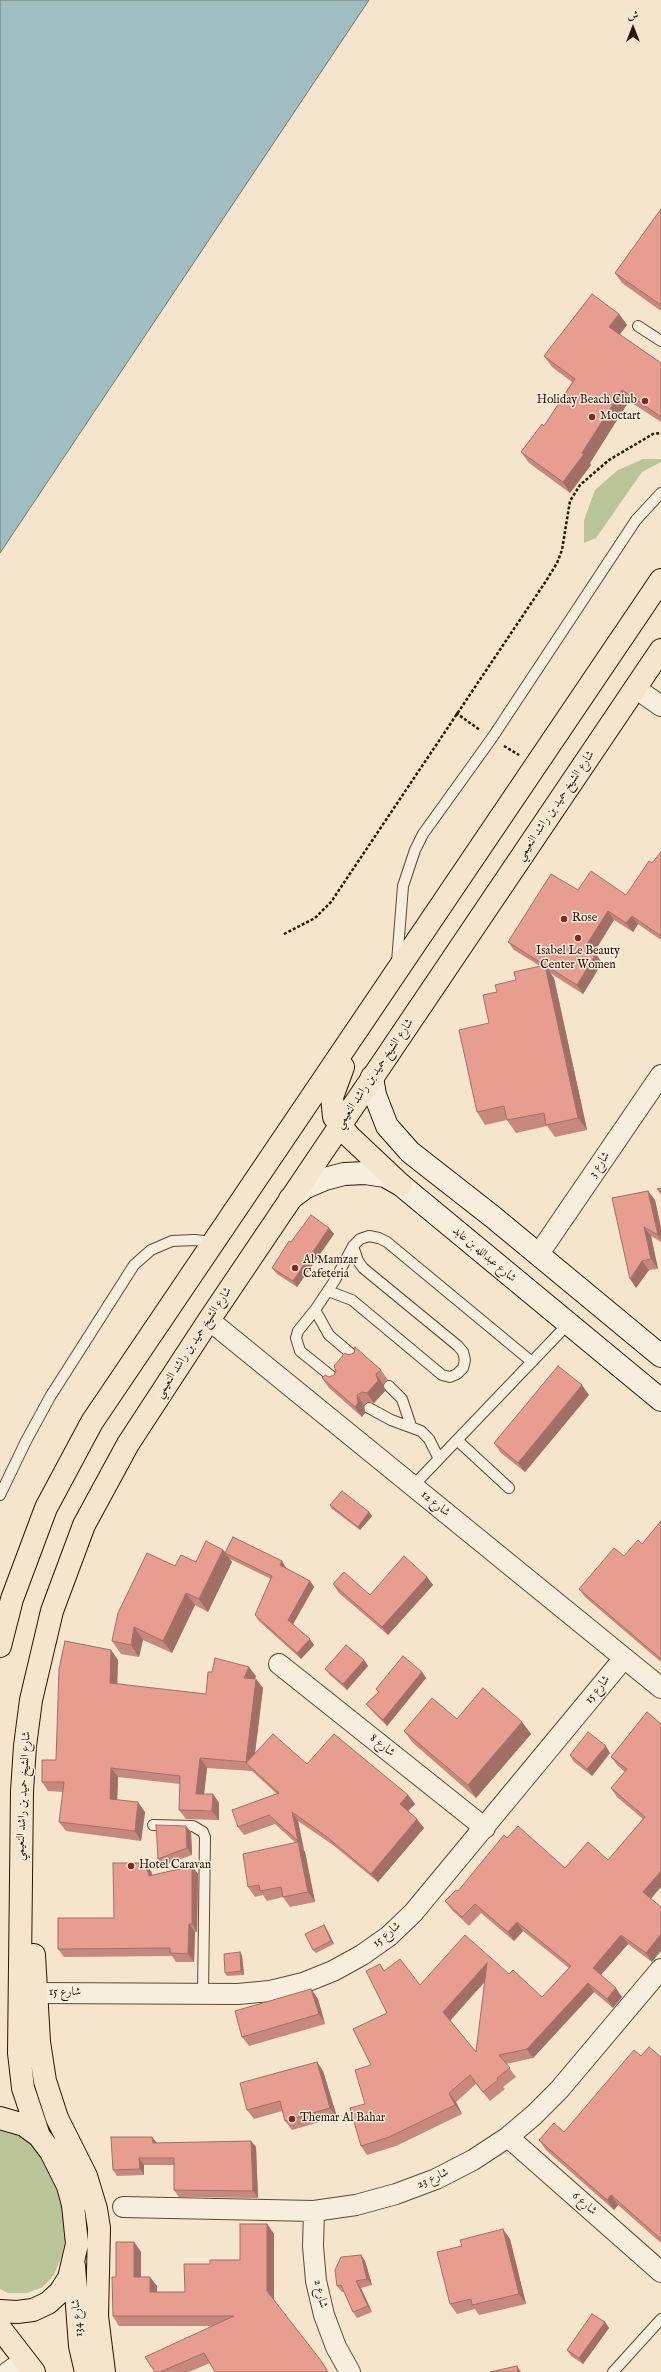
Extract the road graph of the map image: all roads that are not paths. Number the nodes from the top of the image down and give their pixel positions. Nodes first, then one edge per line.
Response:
1 (638, 326) dead end
2 (661, 342) edge
3 (661, 493) edge
4 (661, 580) edge
5 (661, 650) edge
6 (636, 688) junction
7 (661, 706) edge
8 (396, 972) junction
9 (353, 1036) junction
10 (661, 1075) edge
11 (372, 1078) junction
12 (339, 1126) junction
13 (401, 1185) junction
14 (290, 1199) junction
15 (493, 1217) junction
16 (214, 1242) junction
17 (469, 1243) junction
18 (353, 1246) junction
19 (538, 1255) junction
20 (328, 1291) junction
21 (315, 1310) junction
22 (209, 1320) junction
23 (568, 1324) junction
24 (661, 1356) edge
25 (356, 1358) edge
26 (532, 1362) junction
27 (336, 1380) edge
28 (389, 1386) dead end
29 (661, 1400) edge
30 (370, 1408) dead end
31 (411, 1426) junction
32 (457, 1440) junction
33 (439, 1459) junction
34 (413, 1486) junction
35 (509, 1488) dead end
36 (0, 1495) edge
37 (0, 1646) edge
38 (624, 1658) junction
39 (279, 1664) dead end
40 (661, 1688) edge
41 (153, 1825) dead end
42 (485, 1828) junction
43 (20, 1893) junction
44 (659, 1975) edge
45 (36, 1993) junction
46 (203, 1994) junction
47 (0, 2118) edge
48 (39, 2136) junction
49 (508, 2137) junction
50 (123, 2207) dead end
51 (314, 2211) junction
52 (74, 2263) junction
53 (661, 2272) edge
54 (0, 2311) edge
55 (661, 2319) edge
56 (0, 2328) edge
57 (22, 2368) edge
58 (86, 2372) edge
59 (104, 2372) edge
60 (350, 2372) edge
61 (613, 2372) edge

1 - 2 lane
3 - 8 lane
4 - 8 main road
5 - 6 main road, شارع الشيخ حميد بن راشد النعيمي
6 - 7 street
6 - 11 main road, شارع الشيخ حميد بن راشد النعيمي
8 - 9 main road
9 - 12 main road
9 - 16 main road
10 - 19 street, شارع 3
11 - 12 main road, شارع الشيخ حميد بن راشد النعيمي
11 - 15 main road
12 - 13 main road
12 - 14 main road, شارع الشيخ حميد بن راشد النعيمي
13 - 14 main road, شارع عبدالله بن عابد
13 - 17 main road, شارع عبدالله بن عابد
14 - 22 main road, شارع الشيخ حميد بن راشد النعيمي
15 - 17 main road
15 - 19 main road
16 - 36 lane
16 - 37 main road
17 - 23 main road, شارع عبدالله بن عابد
18 - 20 lane
18 - 20 lane
18 - 26 lane
19 - 24 main road
20 - 21 lane
21 - 25 lane
21 - 27 lane
22 - 34 street, شارع 12
22 - 43 main road, شارع الشيخ حميد بن راشد النعيمي
23 - 26 lane
23 - 29 main road, شارع عبدالله بن عابد
26 - 32 lane
28 - 31 lane
30 - 31 lane
31 - 33 lane
32 - 33 lane
32 - 35 lane
33 - 34 lane
34 - 38 street, شارع 12
38 - 40 street, شارع 12
38 - 42 street, شارع 15
39 - 42 street, شارع 8
41 - 46 lane
42 - 46 street, شارع 15
43 - 45 main road
43 - 48 main road, شارع الشيخ حميد بن راشد النعيمي
44 - 49 street, شارع 23
45 - 46 street, شارع 15
45 - 59 main road
47 - 48 main road
48 - 52 main road
49 - 51 street, شارع 23
49 - 53 street, شارع 6
50 - 51 street, شارع 23
51 - 60 street, شارع 2
52 - 54 main road
52 - 58 main road, شارع 134
55 - 61 lane
56 - 57 main road

